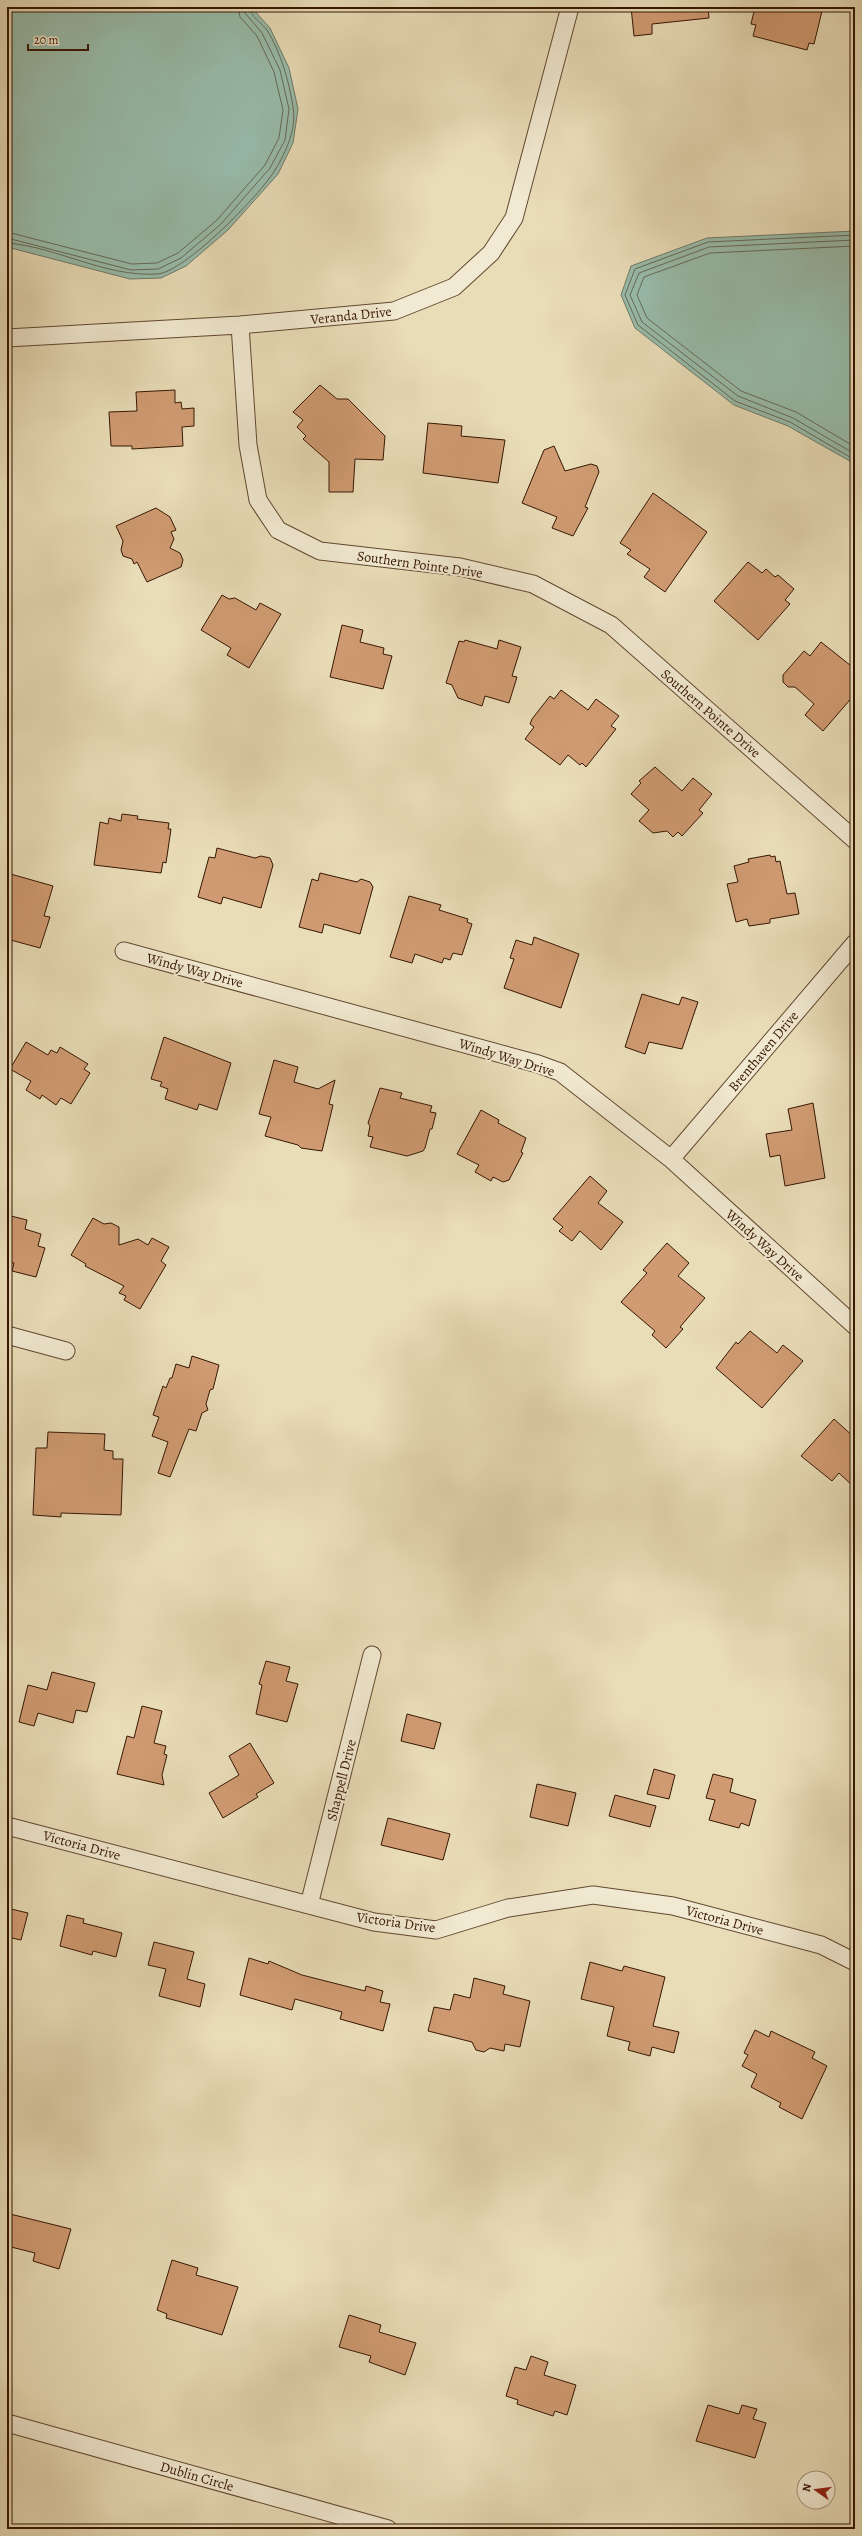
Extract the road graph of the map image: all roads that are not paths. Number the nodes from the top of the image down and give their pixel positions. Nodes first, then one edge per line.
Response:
1 (570, 7) edge
2 (240, 325) junction
3 (7, 338) edge
4 (855, 840) edge
5 (855, 943) edge
6 (124, 951) dead end
7 (671, 1160) junction
8 (855, 1326) edge
9 (7, 1335) edge
10 (66, 1351) dead end
11 (372, 1655) dead end
12 (7, 1826) edge
13 (309, 1905) junction
14 (855, 1962) edge
15 (7, 2423) edge
16 (388, 2529) edge

1 - 2 street, Veranda Drive
2 - 3 street, Veranda Drive
2 - 4 street, Southern Pointe Drive
5 - 7 street, Brenthaven Drive
6 - 7 street, Windy Way Drive
7 - 8 street, Windy Way Drive
9 - 10 street
11 - 13 street, Shappell Drive
12 - 13 street, Victoria Drive
13 - 14 street, Victoria Drive
15 - 16 street, Dublin Circle

